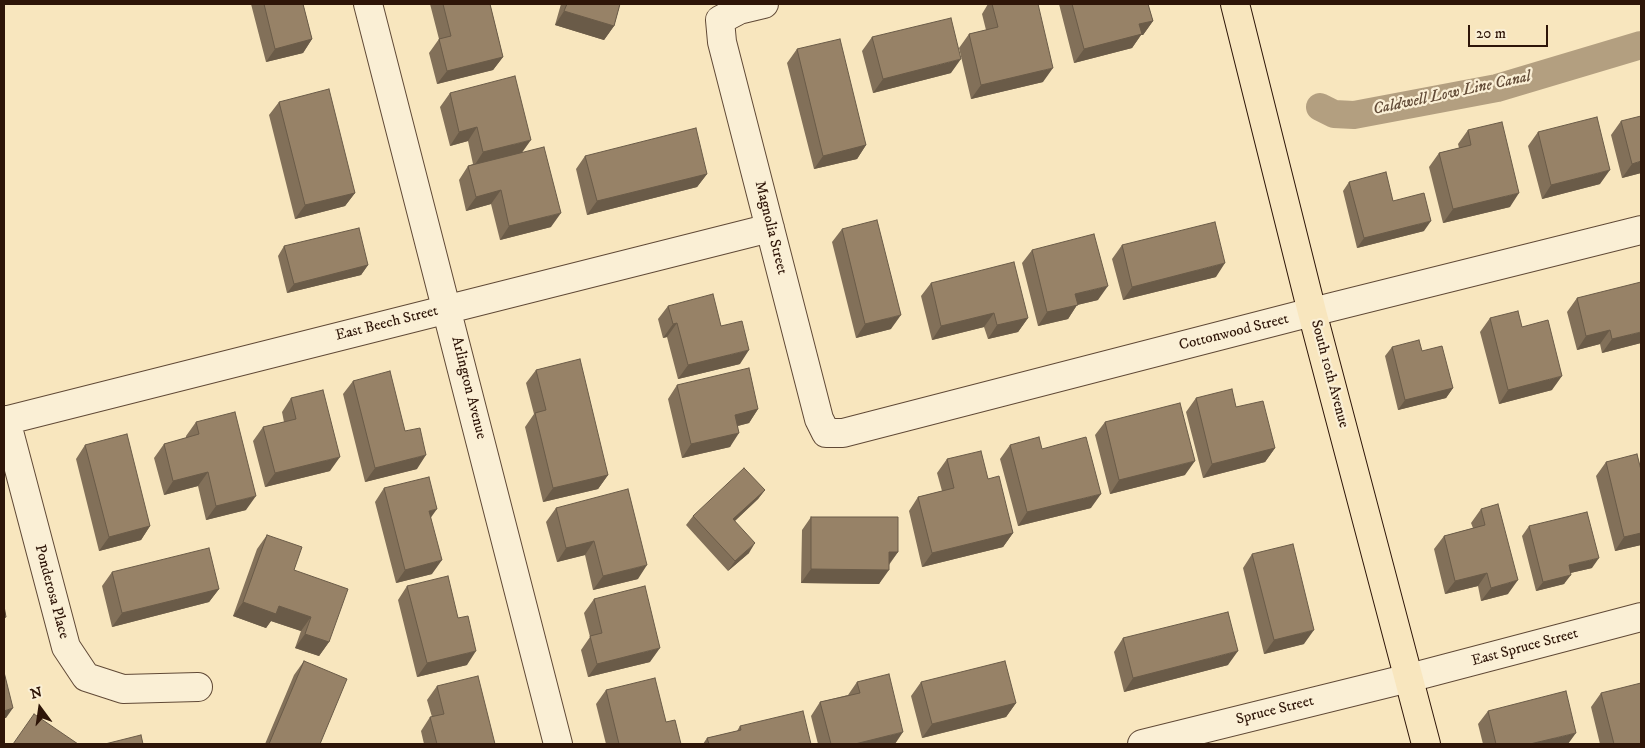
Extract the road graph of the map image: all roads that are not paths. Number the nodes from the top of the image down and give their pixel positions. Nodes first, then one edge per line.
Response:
1 (368, 4) edge
2 (764, 4) edge
3 (1234, 4) edge
4 (770, 228) junction
5 (1641, 230) edge
6 (447, 309) junction
7 (1312, 312) junction
8 (5, 420) edge
9 (826, 433) joint
10 (1641, 617) edge
11 (1409, 678) junction
12 (198, 687) dead end
13 (558, 744) edge
14 (1142, 744) edge
15 (1426, 744) edge

1 - 6 street, Arlington Avenue
2 - 4 street, Magnolia Street
3 - 7 main road, South 10th Avenue
4 - 6 street, East Beech Street
4 - 9 street, Magnolia Street
5 - 7 street, Cottonwood Street
6 - 8 street, East Beech Street
6 - 13 street, Arlington Avenue
7 - 9 street, Cottonwood Street
7 - 11 main road, South 10th Avenue
8 - 12 street, Ponderosa Place
10 - 11 street, East Spruce Street
11 - 14 street, Spruce Street
11 - 15 main road, South 10th Avenue

